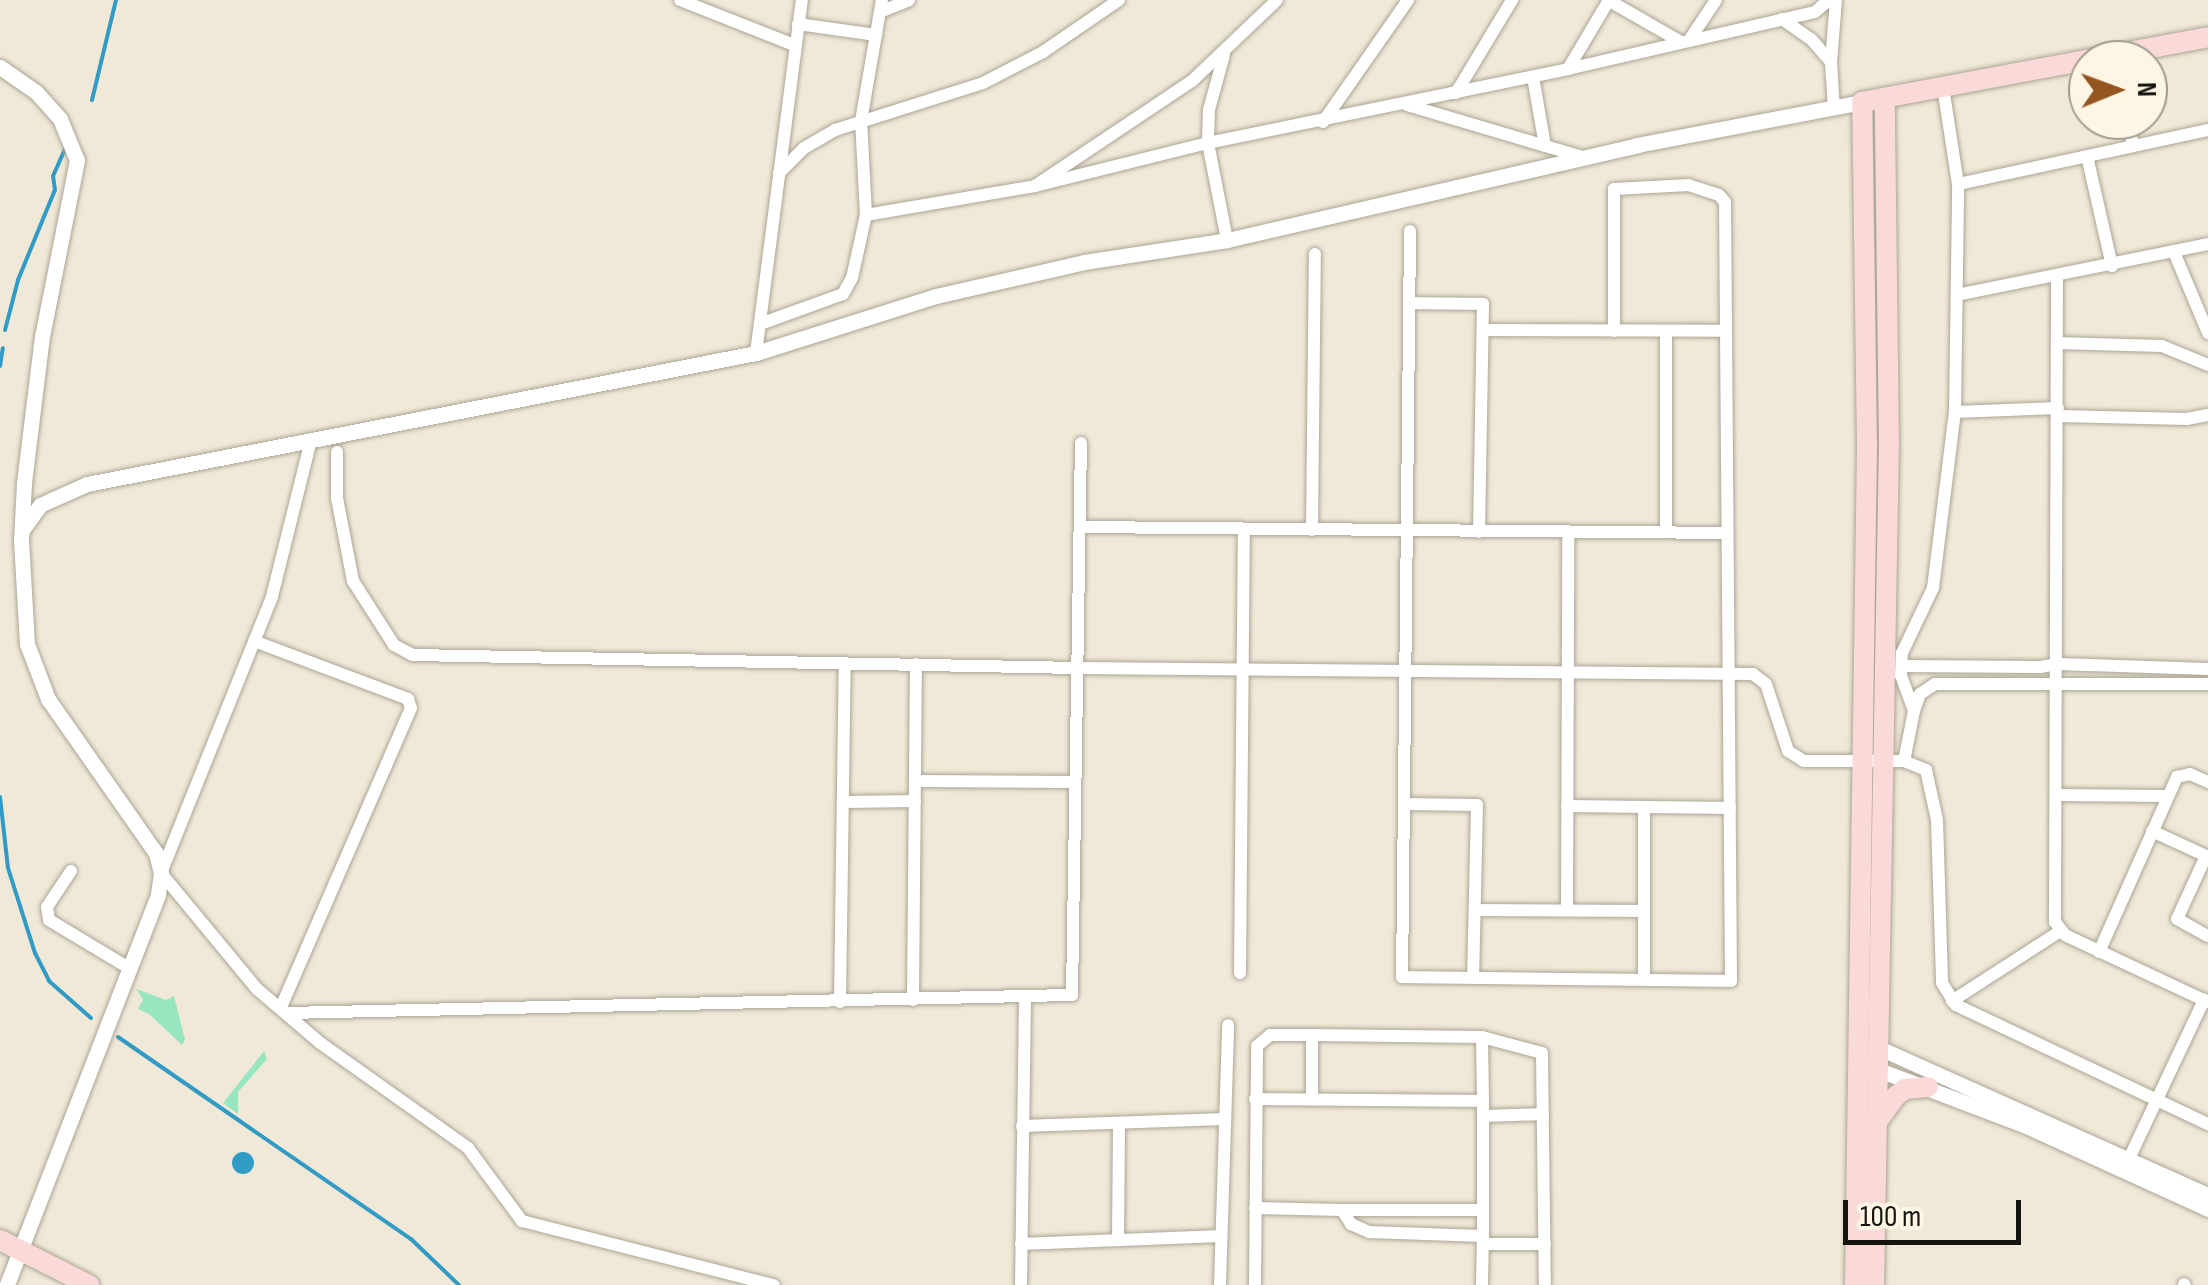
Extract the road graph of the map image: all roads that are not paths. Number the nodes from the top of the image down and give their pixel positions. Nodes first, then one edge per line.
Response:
1 (680, 0) edge
2 (802, 0) edge
3 (909, 0) edge
4 (1277, 0) edge
5 (1408, 0) edge
6 (1512, 0) edge
7 (1609, 0) edge
8 (1716, 0) edge
9 (1829, 0) edge
10 (1836, 0) edge
11 (1117, 1) edge
12 (881, 6) edge
13 (1782, 19) junction
14 (798, 24) junction
15 (876, 34) junction
16 (2208, 37) edge
17 (1686, 41) junction
18 (794, 46) junction
19 (2168, 46) edge
20 (1225, 53) junction
21 (1831, 62) junction
22 (2068, 66) edge
23 (0, 67) edge
24 (1568, 69) junction
25 (1534, 77) junction
26 (1944, 87) junction
27 (1456, 92) junction
28 (1885, 98) junction
29 (1862, 102) junction
30 (1403, 104) junction
31 (1834, 109) junction
32 (861, 121) junction
33 (1323, 122) junction
34 (2208, 130) edge
35 (2132, 140) edge
36 (1208, 143) junction
37 (2133, 145) junction
38 (1545, 146) junction
39 (2087, 156) junction
40 (1582, 157) junction
41 (779, 173) junction
42 (1958, 184) junction
43 (1035, 186) junction
44 (866, 215) junction
45 (1410, 230) dead end
46 (1227, 240) junction
47 (2208, 244) edge
48 (2174, 252) junction
49 (1315, 254) dead end
50 (2112, 266) junction
51 (2057, 277) junction
52 (1957, 294) junction
53 (1409, 304) junction
54 (760, 324) junction
55 (1483, 330) junction
56 (1614, 331) junction
57 (1666, 331) junction
58 (1725, 332) junction
59 (2208, 332) edge
60 (2058, 342) junction
61 (756, 353) junction
62 (2208, 366) edge
63 (1955, 412) junction
64 (2058, 412) junction
65 (2208, 415) edge
66 (311, 440) junction
67 (1081, 443) dead end
68 (337, 452) dead end
69 (1080, 527) junction
70 (1244, 529) junction
71 (22, 530) junction
72 (1312, 530) junction
73 (1407, 531) junction
74 (1568, 531) junction
75 (1480, 532) junction
76 (1666, 532) junction
77 (1727, 533) junction
78 (254, 640) junction
79 (845, 663) junction
80 (916, 664) junction
81 (2058, 664) junction
82 (1902, 666) junction
83 (1078, 668) junction
84 (1242, 668) junction
85 (1406, 669) junction
86 (2208, 669) edge
87 (1568, 671) junction
88 (1729, 674) junction
89 (2208, 684) edge
90 (2058, 688) junction
91 (1914, 711) junction
92 (1872, 761) junction
93 (1904, 761) junction
94 (915, 781) junction
95 (1076, 782) junction
96 (2208, 782) edge
97 (2056, 795) junction
98 (2168, 796) junction
99 (915, 801) junction
100 (844, 802) junction
101 (1404, 804) junction
102 (1568, 806) junction
103 (1644, 807) junction
104 (1730, 808) junction
105 (2152, 831) junction
106 (71, 871) dead end
107 (160, 872) junction
108 (1475, 910) junction
109 (1567, 910) junction
110 (1644, 910) junction
111 (2060, 930) junction
112 (2208, 936) edge
113 (2099, 952) junction
114 (129, 968) junction
115 (1240, 973) dead end
116 (1473, 978) junction
117 (1644, 980) junction
118 (1024, 998) junction
119 (913, 1000) junction
120 (1952, 1001) junction
121 (2206, 1001) edge
122 (840, 1002) junction
123 (284, 1011) junction
124 (1228, 1024) dead end
125 (1312, 1035) junction
126 (1482, 1036) junction
127 (1878, 1046) junction
128 (1868, 1066) junction
129 (1928, 1087) junction
130 (1312, 1098) junction
131 (2157, 1098) junction
132 (1255, 1099) junction
133 (1483, 1109) junction
134 (1543, 1114) junction
135 (1225, 1120) junction
136 (1119, 1123) junction
137 (1876, 1123) junction
138 (2208, 1124) edge
139 (1022, 1126) junction
140 (2127, 1164) junction
141 (2208, 1195) edge
142 (1255, 1208) junction
143 (2208, 1209) edge
144 (1342, 1210) junction
145 (1483, 1210) junction
146 (1221, 1236) junction
147 (0, 1240) edge
148 (1118, 1240) junction
149 (1483, 1240) junction
150 (1022, 1244) junction
151 (1544, 1244) junction
152 (21, 1250) junction
153 (767, 1284) edge
154 (7, 1285) edge
155 (89, 1285) edge
156 (1021, 1285) edge
157 (1220, 1285) edge
158 (1255, 1285) edge
159 (1482, 1285) edge
160 (1544, 1285) edge
161 (1855, 1285) edge
162 (1874, 1285) edge

1 - 18 street
2 - 14 street
3 - 12 street
4 - 20 street
5 - 33 street
6 - 27 street
7 - 17 street
7 - 24 street
8 - 17 street
9 - 13 street
10 - 21 street
11 - 32 street
12 - 15 street
13 - 17 street
13 - 21 street
14 - 15 street
14 - 18 street
15 - 32 street
16 - 19 main road
17 - 24 street
18 - 41 street
20 - 36 street
20 - 43 street
21 - 31 street
22 - 26 main road
23 - 71 street
24 - 25 street
25 - 27 street
25 - 38 street
26 - 28 main road
26 - 42 street
27 - 30 street
28 - 29 main road
28 - 92 main road
29 - 31 street
29 - 92 main road
30 - 33 street
30 - 38 street
31 - 40 street
32 - 41 street
32 - 44 street
33 - 36 street
34 - 37 street
35 - 37 street
36 - 43 street
36 - 46 street
37 - 39 street
38 - 40 street
39 - 42 street
39 - 50 street
40 - 46 street
41 - 54 street
42 - 52 street
43 - 44 street
44 - 54 street
45 - 53 street
46 - 61 street
47 - 48 street
48 - 50 street
48 - 59 street
49 - 72 street
50 - 51 street
51 - 52 street
51 - 60 street
52 - 63 street
53 - 55 street
53 - 73 street
54 - 61 street
55 - 56 street
55 - 75 street
56 - 57 street
56 - 58 street
57 - 58 street
57 - 76 street
58 - 77 street
60 - 62 street
60 - 64 street
61 - 66 street
63 - 64 street
63 - 82 street
64 - 65 street
64 - 81 street
66 - 71 street
66 - 78 street
67 - 69 street
68 - 79 street
69 - 70 street
69 - 83 street
70 - 72 street
70 - 84 street
71 - 107 street
72 - 73 street
73 - 75 street
73 - 85 street
74 - 75 street
74 - 76 street
74 - 87 street
76 - 77 street
77 - 88 street
78 - 107 street
78 - 123 street
79 - 80 street
79 - 100 street
80 - 83 street
80 - 94 street
81 - 82 street
81 - 86 street
81 - 90 street
82 - 91 street
83 - 84 street
83 - 95 street
84 - 85 street
84 - 115 street
85 - 87 street
85 - 101 street
87 - 88 street
87 - 102 street
88 - 92 street
88 - 104 street
89 - 90 street
90 - 91 street
90 - 97 street
91 - 93 street
92 - 93 street
92 - 127 main road
92 - 128 main road
93 - 120 street
94 - 95 street
94 - 99 street
95 - 118 street
96 - 98 street
97 - 98 street
97 - 111 street
98 - 105 street
99 - 100 street
99 - 119 street
100 - 122 street
101 - 108 street
101 - 116 street
102 - 103 street
102 - 109 street
103 - 104 street
103 - 110 street
104 - 117 street
105 - 112 street
105 - 113 street
106 - 114 street
107 - 114 street
107 - 123 street
108 - 109 street
108 - 116 street
109 - 110 street
110 - 117 street
111 - 113 street
111 - 120 street
113 - 121 street
114 - 152 street
116 - 117 street
118 - 119 street
118 - 139 street
119 - 122 street
120 - 131 street
121 - 131 street
122 - 123 street
123 - 153 street
124 - 135 street
125 - 126 street
125 - 130 street
125 - 132 street
126 - 133 street
126 - 134 street
127 - 128 main road
127 - 140 street
128 - 129 street
128 - 137 main road
128 - 161 main road
129 - 137 main road
129 - 140 street
130 - 132 street
130 - 133 street
131 - 138 street
131 - 140 street
132 - 142 street
133 - 134 street
133 - 145 street
134 - 151 street
135 - 136 street
135 - 146 street
136 - 139 street
136 - 148 street
137 - 162 main road
139 - 150 street
140 - 141 street
140 - 143 street
142 - 144 street
142 - 158 street
144 - 145 street
144 - 149 street
145 - 149 street
146 - 148 street
146 - 157 street
147 - 152 main road
148 - 150 street
149 - 151 street
149 - 159 street
150 - 156 street
151 - 160 street
152 - 154 street
152 - 155 main road

